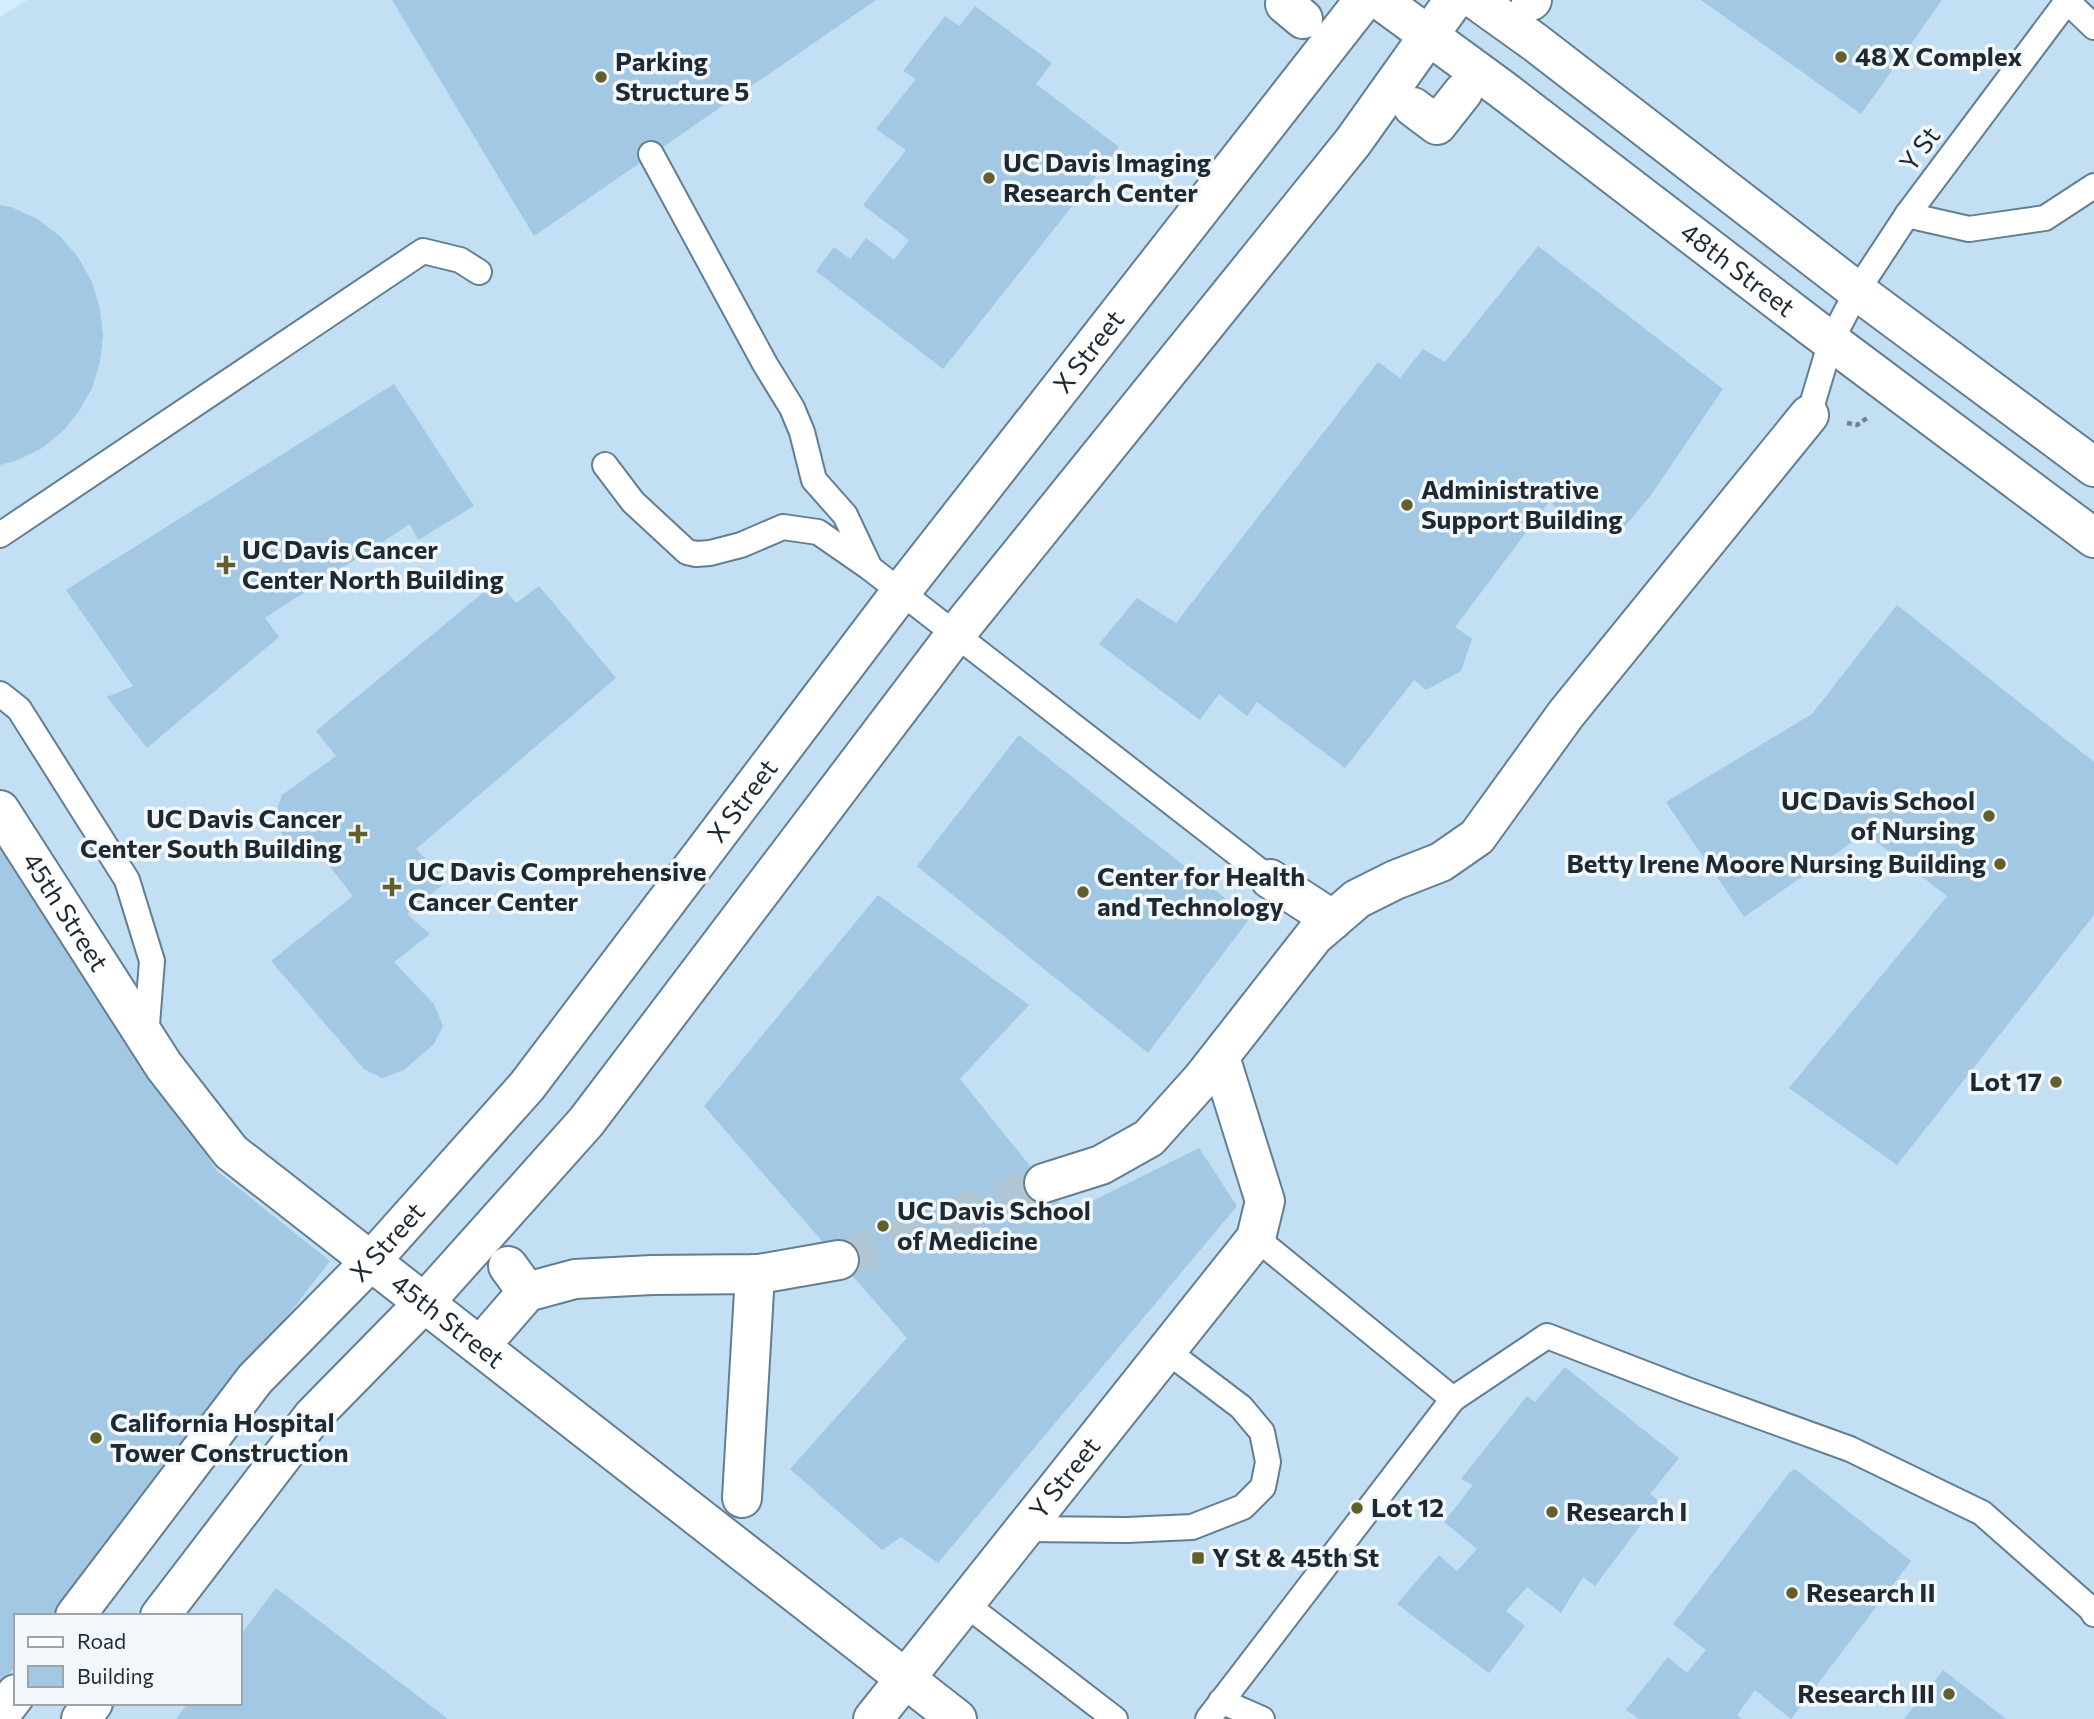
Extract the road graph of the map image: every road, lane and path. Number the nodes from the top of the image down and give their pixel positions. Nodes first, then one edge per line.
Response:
1 (1364, 0) edge
2 (1380, 0) edge
3 (1454, 0) edge
4 (1476, 0) edge
5 (2068, 1) edge
6 (2094, 27) edge
7 (1429, 35) junction
8 (1464, 92) dead end
9 (1430, 129) dead end
10 (651, 155) dead end
11 (2094, 186) edge
12 (1907, 215) junction
13 (479, 272) dead end
14 (1857, 291) junction
15 (1830, 341) junction
16 (1809, 415) joint
17 (605, 465) dead end
18 (2094, 467) edge
19 (0, 534) edge
20 (2094, 538) edge
21 (870, 568) junction
22 (900, 593) junction
23 (955, 635) junction
24 (0, 694) edge
25 (0, 810) edge
26 (1270, 879) joint
27 (1333, 920) junction
28 (146, 1037) junction
29 (1220, 1057) junction
30 (1044, 1183) tunnel mouth
31 (1256, 1238) junction
32 (839, 1260) tunnel mouth
33 (370, 1261) junction
34 (755, 1274) junction
35 (424, 1303) junction
36 (494, 1330) dead end
37 (1167, 1351) junction
38 (1453, 1399) junction
39 (742, 1498) dead end
40 (1023, 1529) junction
41 (964, 1603) junction
42 (77, 1614) edge
43 (162, 1614) edge
44 (2094, 1614) edge
45 (904, 1678) junction
46 (14, 1697) edge
47 (1214, 1710) edge
48 (0, 1715) edge
49 (873, 1719) edge
50 (957, 1719) edge
51 (1115, 1719) edge
52 (1262, 1719) edge

1 - 22 street, X Street
2 - 7 street, 48th Street
3 - 7 street
4 - 14 street
5 - 6 lane
5 - 12 lane, Y St
7 - 15 street, 48th Street
7 - 23 street
8 - 9 street
10 - 21 lane
11 - 12 lane
12 - 14 lane, Y St
13 - 19 lane
14 - 15 lane, Y St
14 - 18 street
15 - 16 lane, Y St
15 - 20 street, 48th Street
16 - 27 street
17 - 21 lane
21 - 22 lane
22 - 23 lane
22 - 33 street, X Street
23 - 26 lane
23 - 35 street
24 - 28 lane
25 - 28 street, 45th Street
26 - 27 street
27 - 29 street
28 - 33 street, 45th Street
29 - 30 street
29 - 31 street
31 - 37 street, Y Street
31 - 38 lane
32 - 34 street
33 - 35 street, 45th Street
33 - 42 street, X Street
34 - 36 street
34 - 39 street
35 - 43 street
35 - 45 street, 45th Street
37 - 40 street, Y Street
37 - 40 lane
38 - 44 lane
38 - 47 lane
40 - 41 street, Y Street
41 - 45 street, Y Street
41 - 51 lane
45 - 49 street, Y Street
45 - 50 street, 45th Street
46 - 48 street
47 - 52 lane

